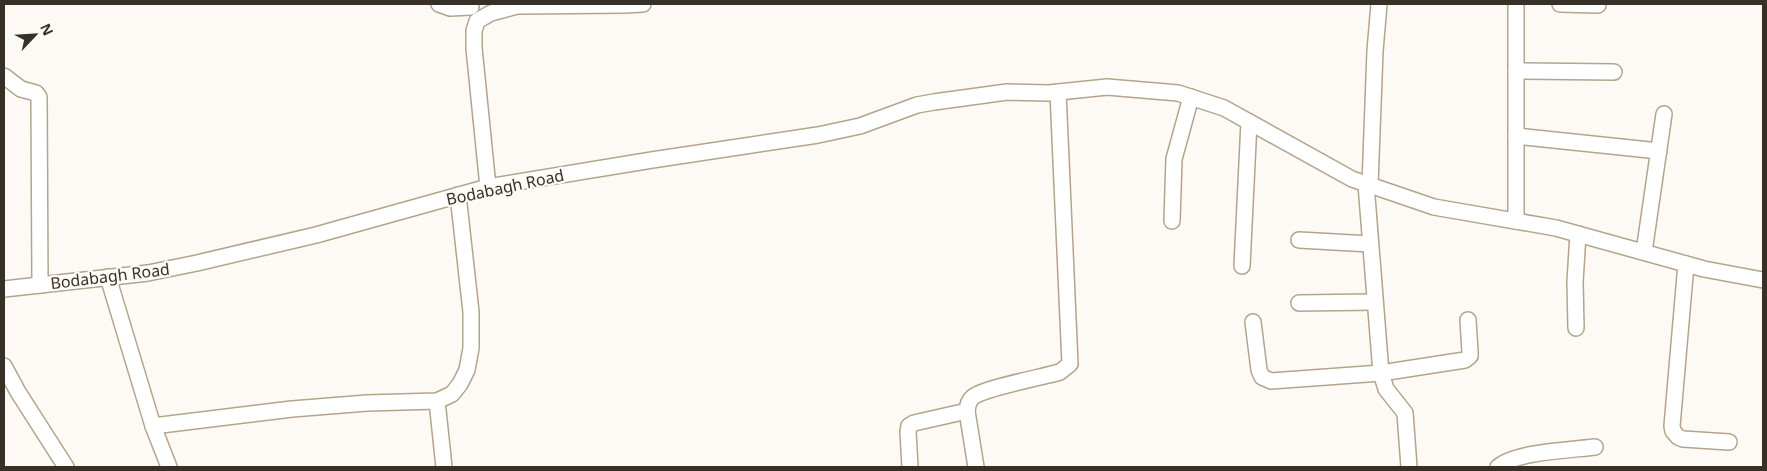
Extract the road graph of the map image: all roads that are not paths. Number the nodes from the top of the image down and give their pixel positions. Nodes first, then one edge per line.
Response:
1 (439, 4) edge
2 (643, 4) edge
3 (1379, 4) edge
4 (1516, 4) edge
5 (1560, 4) edge
6 (517, 5) edge
7 (1598, 5) dead end
8 (473, 11) edge
9 (1516, 71) junction
10 (1614, 72) dead end
11 (4, 76) edge
12 (1054, 92) junction
13 (1191, 97) junction
14 (1664, 114) dead end
15 (1249, 122) junction
16 (1516, 136) junction
17 (1659, 151) junction
18 (1368, 184) junction
19 (488, 187) junction
20 (458, 195) junction
21 (1172, 221) dead end
22 (1516, 221) junction
23 (1578, 234) junction
24 (1299, 240) dead end
25 (1370, 244) junction
26 (1644, 252) junction
27 (1686, 264) junction
28 (1242, 266) dead end
29 (108, 277) junction
30 (1763, 280) edge
31 (40, 285) junction
32 (4, 289) edge
33 (1375, 302) junction
34 (1299, 303) dead end
35 (1468, 320) dead end
36 (1253, 322) dead end
37 (1576, 328) dead end
38 (4, 366) edge
39 (1381, 372) junction
40 (437, 400) junction
41 (967, 411) junction
42 (153, 426) junction
43 (1729, 442) dead end
44 (1595, 447) dead end
45 (66, 467) edge
46 (169, 467) edge
47 (444, 467) edge
48 (910, 467) edge
49 (976, 467) edge
50 (1410, 467) edge
51 (1498, 467) edge

1 - 8 street
2 - 6 street
3 - 18 street
4 - 9 street
5 - 7 street
6 - 8 street
8 - 19 street
9 - 10 street
9 - 16 street
11 - 31 street
12 - 13 street, Bodabagh Road
12 - 19 street, Bodabagh Road
12 - 41 street
13 - 15 street, Bodabagh Road
13 - 21 street
14 - 17 street
15 - 18 street, Bodabagh Road
15 - 28 street
16 - 17 street
16 - 22 street
17 - 26 street
18 - 22 street, Bodabagh Road
18 - 25 street
19 - 20 street, Bodabagh Road
20 - 29 street, Bodabagh Road
20 - 40 street
22 - 23 street, Bodabagh Road
23 - 26 street, Bodabagh Road
23 - 37 street
24 - 25 street
25 - 33 street
26 - 27 street, Bodabagh Road
27 - 30 street, Bodabagh Road
27 - 43 street
29 - 31 street, Bodabagh Road
29 - 42 street
31 - 32 street, Bodabagh Road
33 - 34 street
33 - 39 street
35 - 39 street
36 - 39 street
38 - 45 street
39 - 50 street
40 - 42 street
40 - 47 street
41 - 48 street
41 - 49 street
42 - 46 street
44 - 51 street

